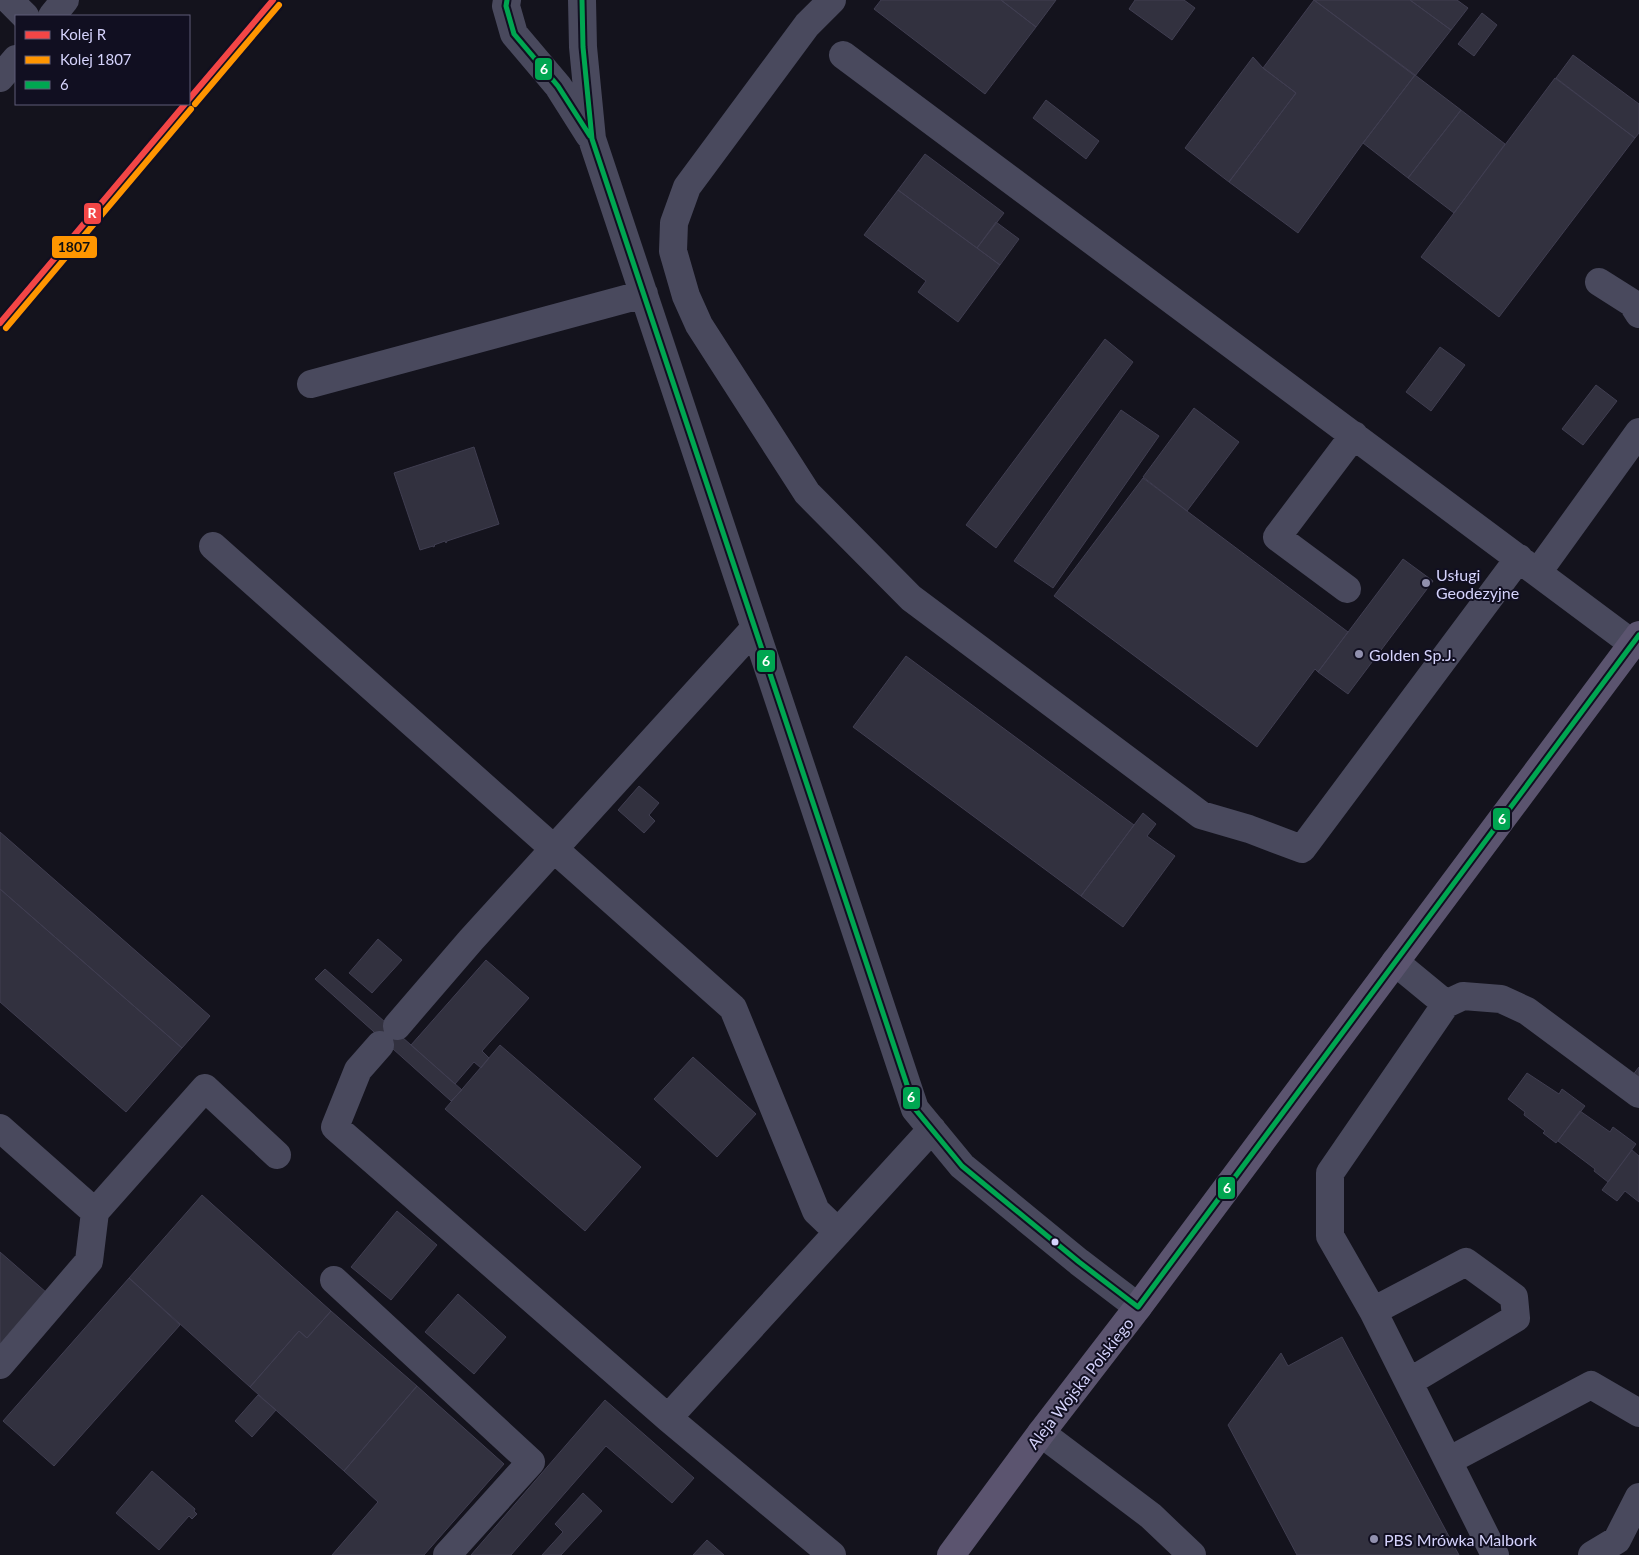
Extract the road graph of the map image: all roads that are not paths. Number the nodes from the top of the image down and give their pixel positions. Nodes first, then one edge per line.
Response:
1 (9, 0) edge
2 (65, 0) edge
3 (507, 0) edge
4 (582, 0) edge
5 (832, 0) edge
6 (25, 15) edge
7 (53, 15) edge
8 (843, 55) dead end
9 (15, 60) edge
10 (0, 78) edge
11 (592, 139) junction
12 (1599, 282) dead end
13 (644, 294) junction
14 (1639, 314) edge
15 (311, 384) dead end
16 (1639, 432) edge
17 (1354, 435) junction
18 (213, 546) dead end
19 (1529, 565) junction
20 (1348, 588) dead end
21 (755, 628) junction
22 (1636, 639) edge
23 (553, 849) junction
24 (1395, 962) junction
25 (1446, 1004) junction
26 (1639, 1094) edge
27 (0, 1128) edge
28 (932, 1129) junction
29 (277, 1156) dead end
30 (95, 1212) junction
31 (838, 1232) junction
32 (334, 1280) dead end
33 (1138, 1307) junction
34 (1373, 1312) junction
35 (0, 1365) edge
36 (1409, 1382) junction
37 (1639, 1413) edge
38 (668, 1418) junction
39 (1041, 1433) junction
40 (1448, 1461) junction
41 (1639, 1497) edge
42 (447, 1555) edge
43 (832, 1555) edge
44 (951, 1555) edge
45 (1192, 1555) edge
46 (1496, 1555) edge
47 (1592, 1555) edge

1 - 6 street
2 - 7 street
3 - 11 street
4 - 11 street
5 - 19 street
8 - 17 street
9 - 10 street
11 - 13 street
12 - 14 street
13 - 15 street
13 - 21 street
16 - 19 street
17 - 19 street
17 - 20 street
18 - 23 street
19 - 22 street
21 - 23 street
21 - 28 street
22 - 24 main road, Aleja Wojska Polskiego
23 - 31 street
23 - 38 street
24 - 25 street
24 - 33 main road, Aleja Wojska Polskiego
25 - 26 street
25 - 34 street
27 - 30 street
28 - 31 street
28 - 33 street
29 - 30 street
30 - 35 street
31 - 38 street
32 - 42 street
33 - 39 main road, Aleja Wojska Polskiego
34 - 36 street
34 - 36 street
36 - 40 street
37 - 40 street
38 - 43 street
39 - 44 main road, Aleja Wojska Polskiego
39 - 45 street
40 - 46 street
41 - 47 street

